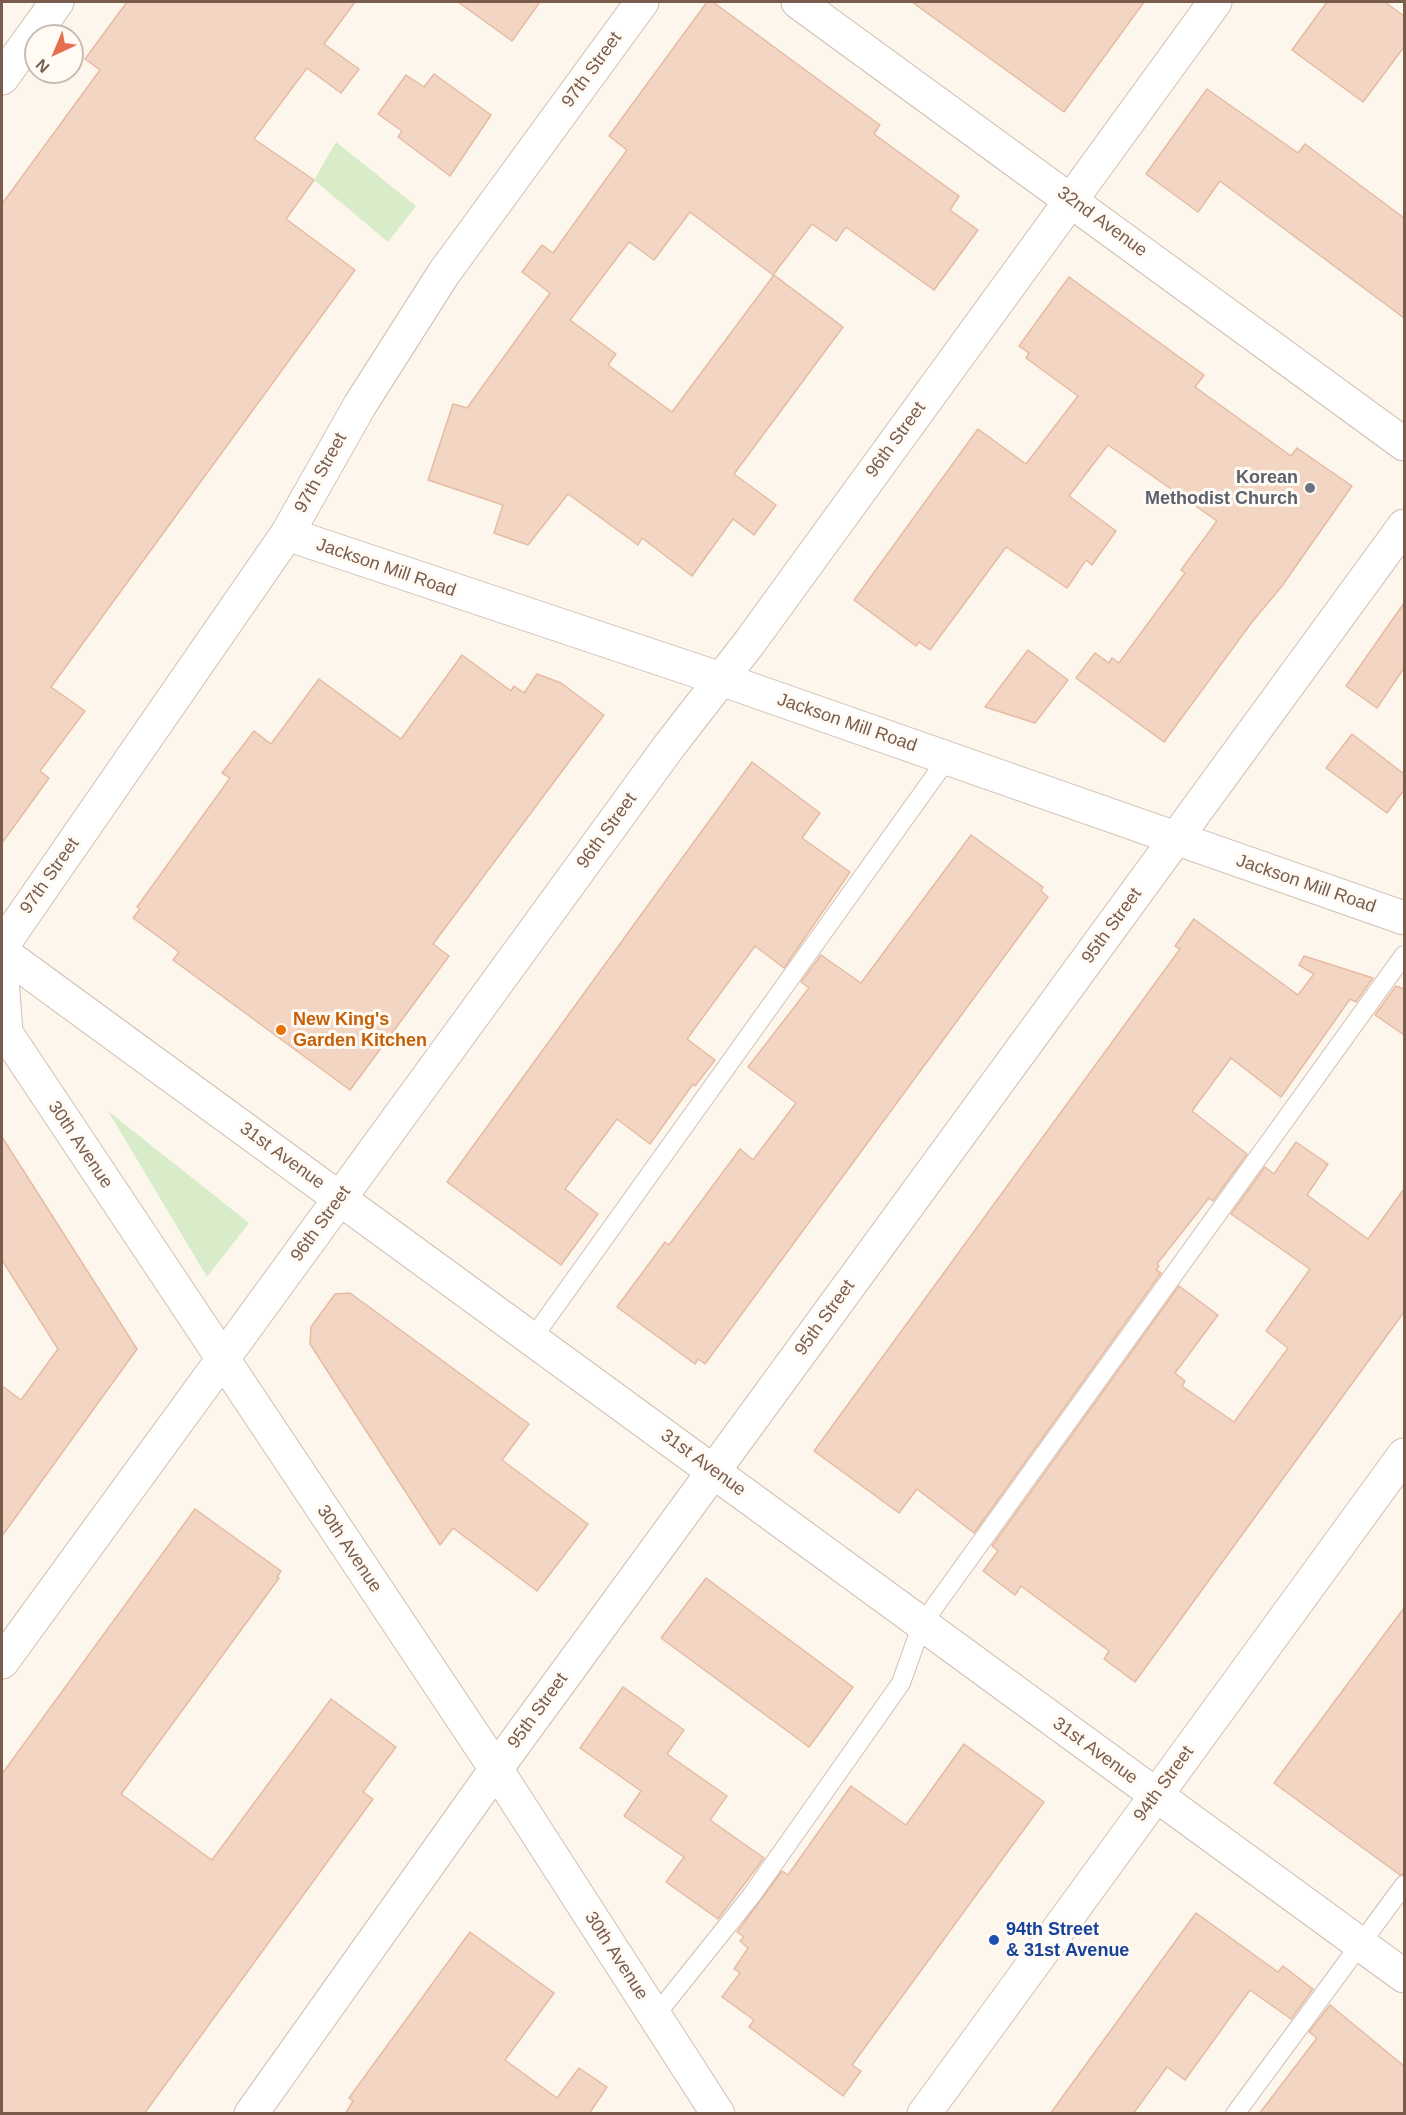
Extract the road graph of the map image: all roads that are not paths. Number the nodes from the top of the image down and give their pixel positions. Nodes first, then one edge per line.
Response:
1 (57, 2) edge
2 (642, 2) edge
3 (798, 2) edge
4 (1215, 2) edge
5 (2, 78) edge
6 (1070, 199) junction
7 (1404, 444) edge
8 (1404, 526) edge
9 (287, 534) junction
10 (721, 679) junction
11 (948, 759) junction
12 (1175, 839) junction
13 (1404, 918) edge
14 (2, 946) edge
15 (2, 952) edge
16 (1404, 955) edge
17 (2, 979) edge
18 (340, 1198) junction
19 (532, 1339) junction
20 (222, 1359) junction
21 (1404, 1455) edge
22 (713, 1471) junction
23 (922, 1624) junction
24 (2, 1662) edge
25 (496, 1769) junction
26 (1156, 1795) junction
27 (1404, 1885) edge
28 (1360, 1944) junction
29 (1404, 1976) edge
30 (655, 2016) junction
31 (251, 2114) edge
32 (718, 2114) edge
33 (924, 2114) edge
34 (1235, 2114) edge

1 - 5 street
2 - 9 street, 97th Street
3 - 6 street, 32nd Avenue
4 - 6 street, 96th Street
6 - 7 street, 32nd Avenue
6 - 10 street, 96th Street
8 - 12 street, 95th Street
9 - 10 street, Jackson Mill Road
9 - 14 street, 97th Street
10 - 11 street, Jackson Mill Road
10 - 18 street, 96th Street
11 - 12 street, Jackson Mill Road
11 - 19 lane
12 - 13 street, Jackson Mill Road
12 - 22 street, 95th Street
15 - 18 street, 31st Avenue
16 - 23 lane
17 - 20 street, 30th Avenue
18 - 19 street, 31st Avenue
18 - 20 street, 96th Street
19 - 22 street, 31st Avenue
20 - 24 street, 96th Street
20 - 25 street, 30th Avenue
21 - 26 street, 94th Street
22 - 23 street, 31st Avenue
22 - 25 street, 95th Street
23 - 26 street, 31st Avenue
23 - 30 lane
25 - 30 street, 30th Avenue
25 - 31 street, 95th Street
26 - 28 street, 31st Avenue
26 - 33 street, 94th Street
27 - 28 lane
28 - 29 street, 31st Avenue
28 - 34 lane
30 - 32 street, 30th Avenue

